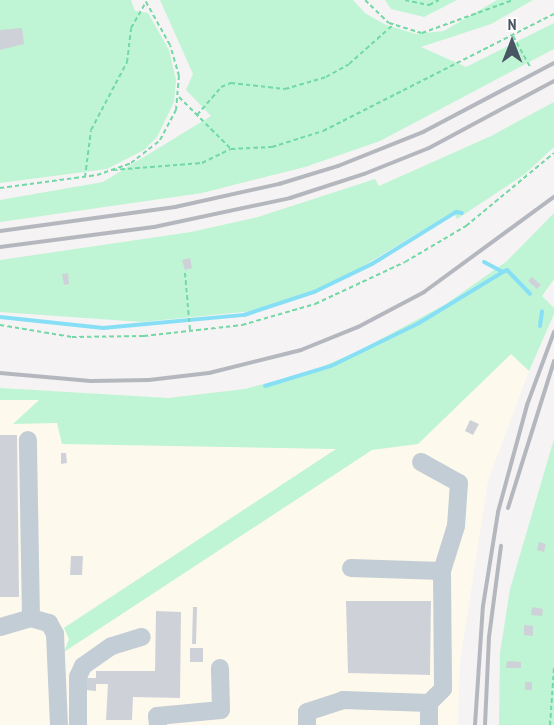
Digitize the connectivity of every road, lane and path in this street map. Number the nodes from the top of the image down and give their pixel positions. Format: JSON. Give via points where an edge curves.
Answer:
{"nodes":[{"id":1,"x":365,"y":0,"type":"edge"},
{"id":2,"x":405,"y":0,"type":"edge"},
{"id":3,"x":439,"y":0,"type":"edge"},
{"id":4,"x":513,"y":0,"type":"edge"},
{"id":5,"x":146,"y":1,"type":"edge"},
{"id":6,"x":554,"y":14,"type":"edge"},
{"id":7,"x":393,"y":26,"type":"junction"},
{"id":8,"x":513,"y":36,"type":"junction"},
{"id":9,"x":531,"y":68,"type":"dead end"},
{"id":10,"x":179,"y":97,"type":"junction"},
{"id":11,"x":196,"y":115,"type":"junction"},
{"id":12,"x":231,"y":148,"type":"junction"},
{"id":13,"x":554,"y":153,"type":"edge"},
{"id":14,"x":113,"y":170,"type":"junction"},
{"id":15,"x":84,"y":178,"type":"junction"},
{"id":16,"x":0,"y":188,"type":"edge"},
{"id":17,"x":185,"y":273,"type":"dead end"},
{"id":18,"x":0,"y":325,"type":"edge"},
{"id":19,"x":190,"y":331,"type":"junction"},
{"id":20,"x":28,"y":440,"type":"dead end"},
{"id":21,"x":421,"y":462,"type":"dead end"},
{"id":22,"x":351,"y":568,"type":"dead end"},
{"id":23,"x":442,"y":571,"type":"junction"},
{"id":24,"x":31,"y":618,"type":"junction"},
{"id":25,"x":0,"y":627,"type":"edge"},
{"id":26,"x":142,"y":637,"type":"dead end"},
{"id":27,"x":220,"y":668,"type":"dead end"},
{"id":28,"x":554,"y":668,"type":"edge"},
{"id":29,"x":429,"y":703,"type":"junction"},
{"id":30,"x":552,"y":708,"type":"edge"},
{"id":31,"x":59,"y":725,"type":"edge"},
{"id":32,"x":78,"y":725,"type":"edge"},
{"id":33,"x":158,"y":725,"type":"edge"},
{"id":34,"x":307,"y":725,"type":"edge"},
{"id":35,"x":429,"y":725,"type":"edge"},
{"id":36,"x":550,"y":725,"type":"edge"}],
"edges":[{"from":1,"to":7,"type":"path"},
{"from":2,"to":3,"type":"path","via":[[429,5]]},
{"from":4,"to":7,"type":"path","via":[[422,33]]},
{"from":5,"to":10,"type":"path","via":[[174,54]]},
{"from":5,"to":15,"type":"path","via":[[131,28],[124,70],[105,97],[91,130]]},
{"from":6,"to":8,"type":"path"},
{"from":7,"to":11,"type":"path","via":[[349,64],[326,77],[285,89],[231,84],[221,87]]},
{"from":8,"to":9,"type":"path"},
{"from":8,"to":12,"type":"path","via":[[323,131],[272,147]]},
{"from":10,"to":11,"type":"path"},
{"from":10,"to":14,"type":"path","via":[[160,140],[141,157]]},
{"from":11,"to":12,"type":"path"},
{"from":12,"to":14,"type":"path","via":[[202,163]]},
{"from":13,"to":19,"type":"path","via":[[466,226],[341,295],[242,325]]},
{"from":14,"to":15,"type":"path"},
{"from":15,"to":16,"type":"path"},
{"from":17,"to":19,"type":"path"},
{"from":18,"to":19,"type":"path","via":[[72,337]]},
{"from":20,"to":24,"type":"lane"},
{"from":21,"to":23,"type":"lane","via":[[459,483],[456,526]]},
{"from":22,"to":23,"type":"lane"},
{"from":23,"to":29,"type":"lane","via":[[443,689]]},
{"from":24,"to":25,"type":"lane"},
{"from":24,"to":31,"type":"lane","via":[[49,623],[55,634]]},
{"from":26,"to":32,"type":"lane","via":[[112,646],[82,666],[78,677]]},
{"from":27,"to":33,"type":"lane","via":[[221,710],[158,716]]},
{"from":28,"to":30,"type":"path"},
{"from":29,"to":34,"type":"lane","via":[[343,700],[307,712]]},
{"from":29,"to":35,"type":"lane"},
{"from":30,"to":36,"type":"path"}]}
